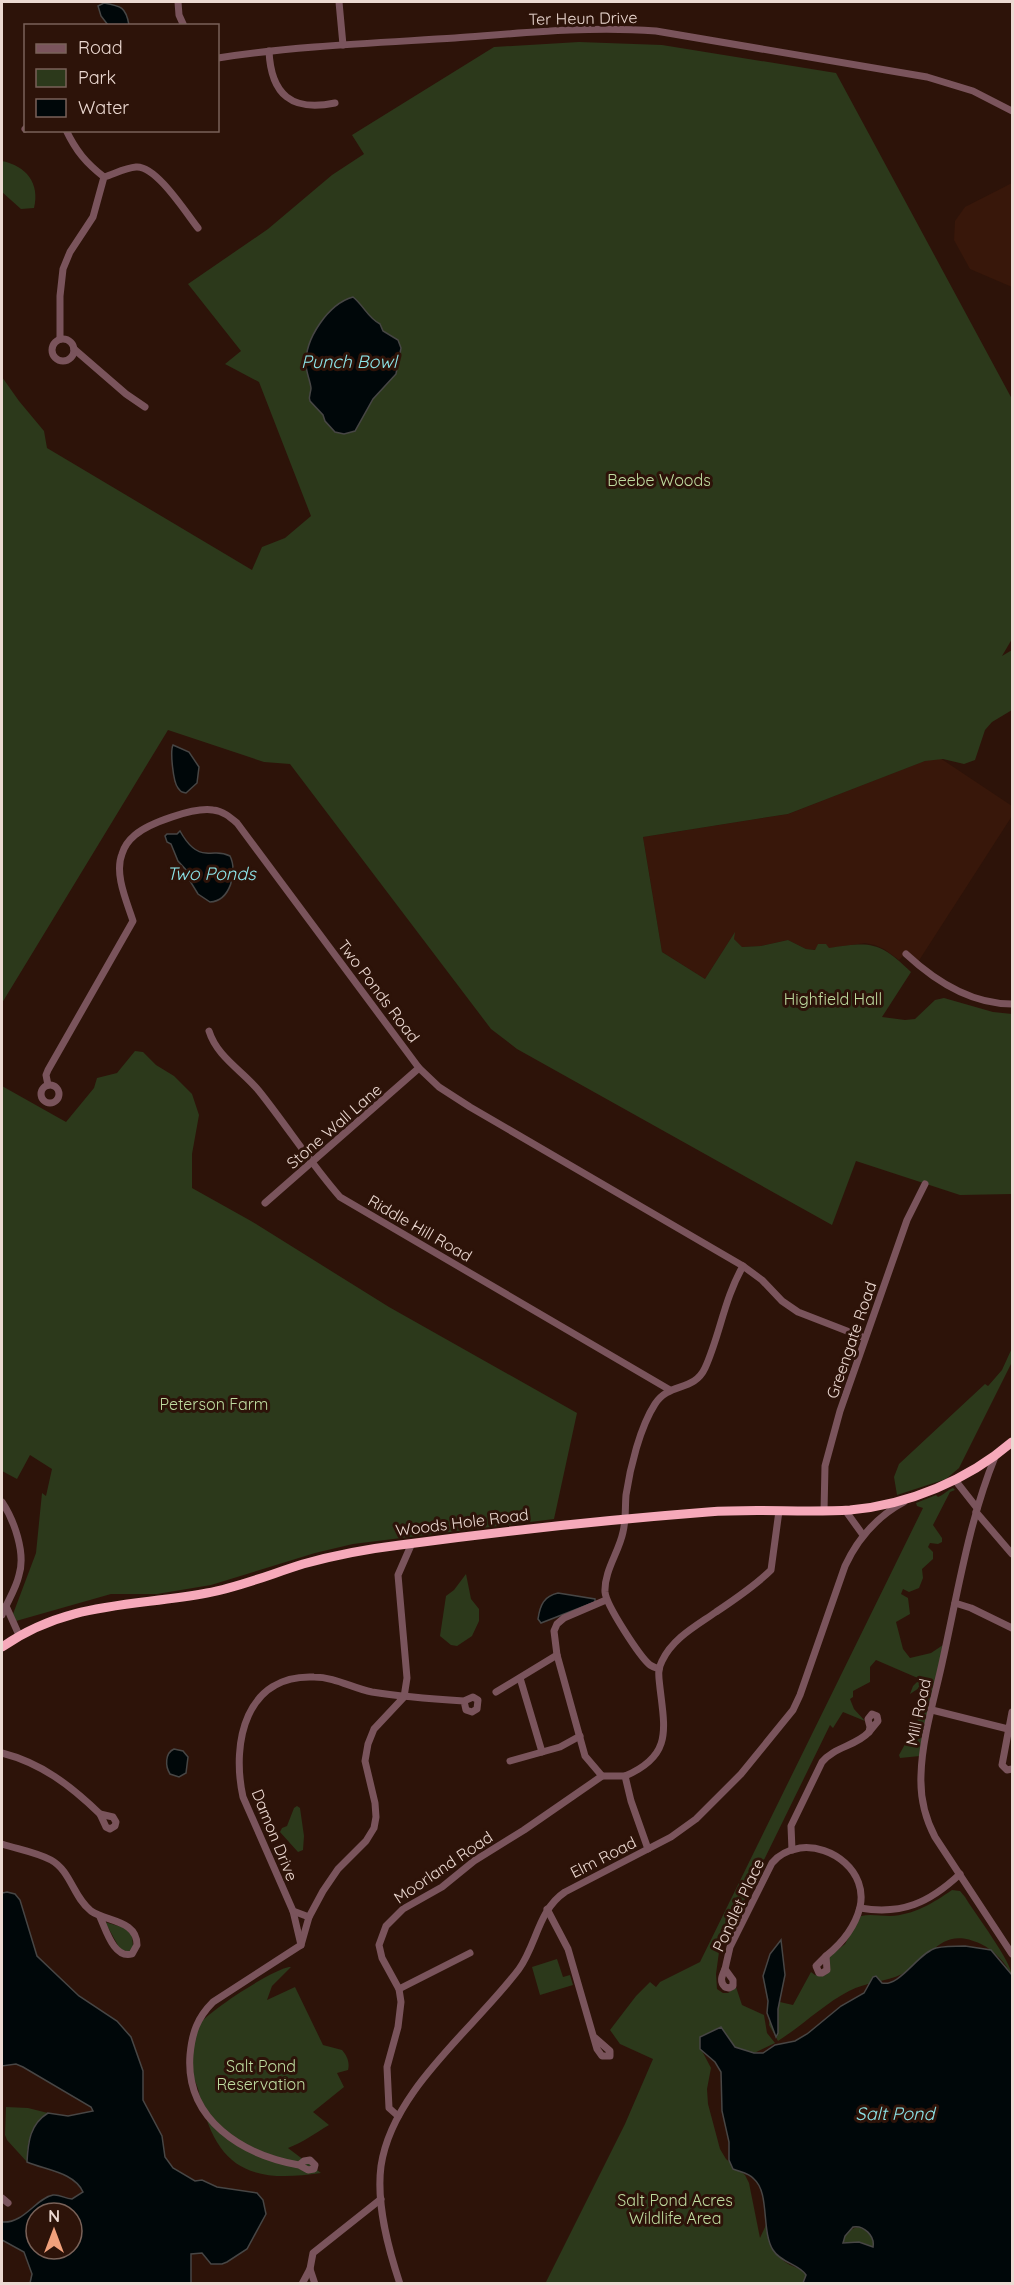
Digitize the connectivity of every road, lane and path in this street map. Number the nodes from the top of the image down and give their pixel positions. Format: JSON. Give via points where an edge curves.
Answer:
{"nodes":[{"id":1,"x":178,"y":2,"type":"edge"},
{"id":2,"x":339,"y":2,"type":"edge"},
{"id":3,"x":183,"y":24,"type":"edge"},
{"id":4,"x":343,"y":45,"type":"junction"},
{"id":5,"x":269,"y":51,"type":"junction"},
{"id":6,"x":219,"y":58,"type":"edge"},
{"id":7,"x":335,"y":103,"type":"dead end"},
{"id":8,"x":1012,"y":111,"type":"edge"},
{"id":9,"x":67,"y":132,"type":"edge"},
{"id":10,"x":104,"y":177,"type":"junction"},
{"id":11,"x":198,"y":228,"type":"dead end"},
{"id":12,"x":60,"y":339,"type":"junction"},
{"id":13,"x":74,"y":349,"type":"junction"},
{"id":14,"x":145,"y":407,"type":"dead end"},
{"id":15,"x":906,"y":954,"type":"dead end"},
{"id":16,"x":1012,"y":1004,"type":"edge"},
{"id":17,"x":209,"y":1032,"type":"dead end"},
{"id":18,"x":419,"y":1068,"type":"junction"},
{"id":19,"x":48,"y":1084,"type":"dead end"},
{"id":20,"x":313,"y":1161,"type":"junction"},
{"id":21,"x":925,"y":1184,"type":"dead end"},
{"id":22,"x":265,"y":1203,"type":"dead end"},
{"id":23,"x":743,"y":1266,"type":"junction"},
{"id":24,"x":865,"y":1338,"type":"junction"},
{"id":25,"x":670,"y":1390,"type":"junction"},
{"id":26,"x":1012,"y":1442,"type":"edge"},
{"id":27,"x":995,"y":1456,"type":"junction"},
{"id":28,"x":955,"y":1480,"type":"junction"},
{"id":29,"x":920,"y":1494,"type":"junction"},
{"id":30,"x":2,"y":1502,"type":"edge"},
{"id":31,"x":845,"y":1510,"type":"junction"},
{"id":32,"x":977,"y":1510,"type":"junction"},
{"id":33,"x":779,"y":1511,"type":"junction"},
{"id":34,"x":824,"y":1511,"type":"junction"},
{"id":35,"x":625,"y":1519,"type":"junction"},
{"id":36,"x":863,"y":1535,"type":"junction"},
{"id":37,"x":412,"y":1543,"type":"junction"},
{"id":38,"x":1012,"y":1554,"type":"edge"},
{"id":39,"x":606,"y":1600,"type":"junction"},
{"id":40,"x":955,"y":1603,"type":"junction"},
{"id":41,"x":6,"y":1606,"type":"junction"},
{"id":42,"x":2,"y":1615,"type":"edge"},
{"id":43,"x":1012,"y":1629,"type":"edge"},
{"id":44,"x":19,"y":1635,"type":"junction"},
{"id":45,"x":2,"y":1647,"type":"edge"},
{"id":46,"x":557,"y":1655,"type":"junction"},
{"id":47,"x":659,"y":1669,"type":"junction"},
{"id":48,"x":520,"y":1678,"type":"junction"},
{"id":49,"x":496,"y":1692,"type":"dead end"},
{"id":50,"x":404,"y":1697,"type":"junction"},
{"id":51,"x":464,"y":1701,"type":"dead end"},
{"id":52,"x":932,"y":1710,"type":"junction"},
{"id":53,"x":1012,"y":1712,"type":"edge"},
{"id":54,"x":1010,"y":1729,"type":"edge"},
{"id":55,"x":869,"y":1732,"type":"dead end"},
{"id":56,"x":580,"y":1736,"type":"junction"},
{"id":57,"x":542,"y":1752,"type":"junction"},
{"id":58,"x":2,"y":1753,"type":"edge"},
{"id":59,"x":510,"y":1761,"type":"dead end"},
{"id":60,"x":1012,"y":1768,"type":"edge"},
{"id":61,"x":602,"y":1776,"type":"junction"},
{"id":62,"x":625,"y":1776,"type":"junction"},
{"id":63,"x":100,"y":1814,"type":"dead end"},
{"id":64,"x":2,"y":1844,"type":"edge"},
{"id":65,"x":648,"y":1849,"type":"junction"},
{"id":66,"x":792,"y":1850,"type":"junction"},
{"id":67,"x":960,"y":1874,"type":"junction"},
{"id":68,"x":860,"y":1908,"type":"junction"},
{"id":69,"x":547,"y":1910,"type":"junction"},
{"id":70,"x":292,"y":1911,"type":"junction"},
{"id":71,"x":100,"y":1917,"type":"junction"},
{"id":72,"x":309,"y":1917,"type":"junction"},
{"id":73,"x":301,"y":1945,"type":"junction"},
{"id":74,"x":470,"y":1953,"type":"dead end"},
{"id":75,"x":1012,"y":1954,"type":"edge"},
{"id":76,"x":826,"y":1956,"type":"dead end"},
{"id":77,"x":725,"y":1969,"type":"dead end"},
{"id":78,"x":399,"y":1989,"type":"junction"},
{"id":79,"x":594,"y":2037,"type":"dead end"},
{"id":80,"x":398,"y":2116,"type":"junction"},
{"id":81,"x":299,"y":2164,"type":"dead end"},
{"id":82,"x":381,"y":2199,"type":"junction"},
{"id":83,"x":310,"y":2269,"type":"junction"},
{"id":84,"x":302,"y":2283,"type":"edge"},
{"id":85,"x":315,"y":2283,"type":"edge"},
{"id":86,"x":400,"y":2283,"type":"edge"}],
"edges":[{"from":1,"to":3,"type":"street"},
{"from":2,"to":4,"type":"street"},
{"from":4,"to":5,"type":"street","name":"Ter Heun Drive"},
{"from":4,"to":8,"type":"street","name":"Ter Heun Drive","via":[[562,29],[614,27],[656,31],[927,77],[973,91]]},
{"from":5,"to":6,"type":"street","name":"Ter Heun Drive"},
{"from":5,"to":7,"type":"street","via":[[272,78],[290,101],[306,106]]},
{"from":9,"to":10,"type":"street","via":[[75,150]]},
{"from":10,"to":11,"type":"street","via":[[133,167],[145,169],[169,190]]},
{"from":10,"to":12,"type":"street","via":[[93,217],[63,269]]},
{"from":12,"to":13,"type":"street","via":[[71,342]]},
{"from":12,"to":13,"type":"street","via":[[52,345],[56,359],[69,359]]},
{"from":13,"to":14,"type":"street"},
{"from":15,"to":16,"type":"street","via":[[945,986]]},
{"from":17,"to":20,"type":"street","name":"Riddle Hill Road","via":[[217,1048],[257,1089]]},
{"from":18,"to":19,"type":"street","name":"Two Ponds Road","via":[[237,824],[221,812],[204,810],[149,827],[125,846],[120,872],[133,921],[48,1070]]},
{"from":18,"to":20,"type":"street","name":"Stone Wall Lane"},
{"from":18,"to":23,"type":"street","name":"Two Ponds Road","via":[[470,1107]]},
{"from":20,"to":22,"type":"street","name":"Stone Wall Lane"},
{"from":20,"to":25,"type":"street","name":"Riddle Hill Road","via":[[340,1197]]},
{"from":21,"to":24,"type":"street","name":"Greengate Road","via":[[907,1220]]},
{"from":23,"to":24,"type":"street","name":"Two Ponds Road","via":[[798,1312]]},
{"from":23,"to":25,"type":"street","via":[[732,1286],[704,1371],[690,1384]]},
{"from":24,"to":34,"type":"street","name":"Greengate Road","via":[[828,1450]]},
{"from":25,"to":35,"type":"street","via":[[653,1407],[639,1440],[626,1495]]},
{"from":26,"to":27,"type":"highway","name":"Woods Hole Road"},
{"from":27,"to":28,"type":"highway","name":"Woods Hole Road"},
{"from":27,"to":32,"type":"street","name":"Mill Road"},
{"from":28,"to":29,"type":"highway","name":"Woods Hole Road"},
{"from":28,"to":32,"type":"street"},
{"from":29,"to":31,"type":"highway","name":"Woods Hole Road","via":[[883,1505]]},
{"from":29,"to":36,"type":"street","name":"Elm Road","via":[[886,1514]]},
{"from":30,"to":41,"type":"street","via":[[21,1561],[18,1580]]},
{"from":31,"to":34,"type":"highway","name":"Woods Hole Road"},
{"from":31,"to":36,"type":"street"},
{"from":32,"to":38,"type":"street"},
{"from":32,"to":40,"type":"street","name":"Mill Road"},
{"from":33,"to":34,"type":"highway","name":"Woods Hole Road"},
{"from":33,"to":35,"type":"highway","name":"Woods Hole Road"},
{"from":33,"to":47,"type":"street","via":[[771,1570],[677,1641]]},
{"from":35,"to":37,"type":"highway","name":"Woods Hole Road"},
{"from":35,"to":39,"type":"street","via":[[605,1582]]},
{"from":36,"to":65,"type":"street","name":"Elm Road","via":[[845,1566],[793,1710],[710,1807],[682,1830]]},
{"from":37,"to":44,"type":"highway","name":"Woods Hole Road","via":[[330,1557],[211,1592],[71,1613]]},
{"from":37,"to":50,"type":"street","via":[[398,1575],[407,1678]]},
{"from":39,"to":46,"type":"street","via":[[557,1624]]},
{"from":39,"to":47,"type":"street","via":[[642,1655]]},
{"from":40,"to":43,"type":"street"},
{"from":40,"to":52,"type":"street","name":"Mill Road"},
{"from":41,"to":42,"type":"street"},
{"from":41,"to":44,"type":"street"},
{"from":44,"to":45,"type":"highway","name":"Woods Hole Road"},
{"from":46,"to":48,"type":"street"},
{"from":46,"to":56,"type":"street"},
{"from":47,"to":62,"type":"street","via":[[664,1723],[661,1748],[637,1771]]},
{"from":48,"to":49,"type":"street"},
{"from":48,"to":57,"type":"street"},
{"from":50,"to":51,"type":"street","name":"Damon Drive"},
{"from":50,"to":70,"type":"street","name":"Damon Drive","via":[[301,1677],[280,1681],[256,1700],[239,1747],[238,1776],[243,1797]]},
{"from":50,"to":72,"type":"street","via":[[374,1729],[368,1744],[366,1761],[375,1803],[374,1828],[338,1869]]},
{"from":52,"to":54,"type":"street"},
{"from":52,"to":67,"type":"street","name":"Mill Road","via":[[923,1754],[922,1797],[932,1831]]},
{"from":53,"to":54,"type":"street"},
{"from":54,"to":60,"type":"street","via":[[1002,1765],[1006,1770]]},
{"from":55,"to":66,"type":"street","via":[[822,1762],[791,1826]]},
{"from":56,"to":57,"type":"street"},
{"from":56,"to":61,"type":"street","via":[[585,1756]]},
{"from":57,"to":59,"type":"street"},
{"from":58,"to":63,"type":"street","via":[[30,1761],[60,1778]]},
{"from":61,"to":62,"type":"street"},
{"from":61,"to":78,"type":"street","name":"Moorland Road","via":[[394,1917],[379,1945]]},
{"from":62,"to":65,"type":"street"},
{"from":64,"to":71,"type":"street","via":[[56,1863],[82,1902]]},
{"from":65,"to":69,"type":"street","name":"Elm Road","via":[[565,1892]]},
{"from":66,"to":68,"type":"street","via":[[821,1849],[844,1861],[858,1883]]},
{"from":66,"to":77,"type":"street","name":"Pondlet Place","via":[[772,1863],[730,1947]]},
{"from":67,"to":68,"type":"street","via":[[913,1906],[885,1911]]},
{"from":67,"to":75,"type":"street","name":"Mill Road"},
{"from":68,"to":76,"type":"street","via":[[846,1936]]},
{"from":69,"to":79,"type":"street","via":[[568,1948]]},
{"from":69,"to":80,"type":"street","name":"Elm Road","via":[[523,1964],[425,2077]]},
{"from":70,"to":72,"type":"street"},
{"from":70,"to":73,"type":"street","name":"Damon Drive"},
{"from":71,"to":71,"type":"street","via":[[118,1952],[132,1954],[137,1945],[133,1931]]},
{"from":72,"to":73,"type":"street"},
{"from":73,"to":81,"type":"street","via":[[202,2013],[193,2033],[189,2063],[197,2096],[220,2129],[257,2154]]},
{"from":74,"to":78,"type":"street"},
{"from":78,"to":80,"type":"street","name":"Moorland Road","via":[[399,2020],[386,2078],[389,2108]]},
{"from":80,"to":82,"type":"street","name":"Elm Road","via":[[384,2155]]},
{"from":82,"to":83,"type":"street","via":[[319,2246],[311,2258]]},
{"from":82,"to":86,"type":"street","name":"Elm Road"},
{"from":83,"to":84,"type":"street"},
{"from":83,"to":85,"type":"street"}]}
